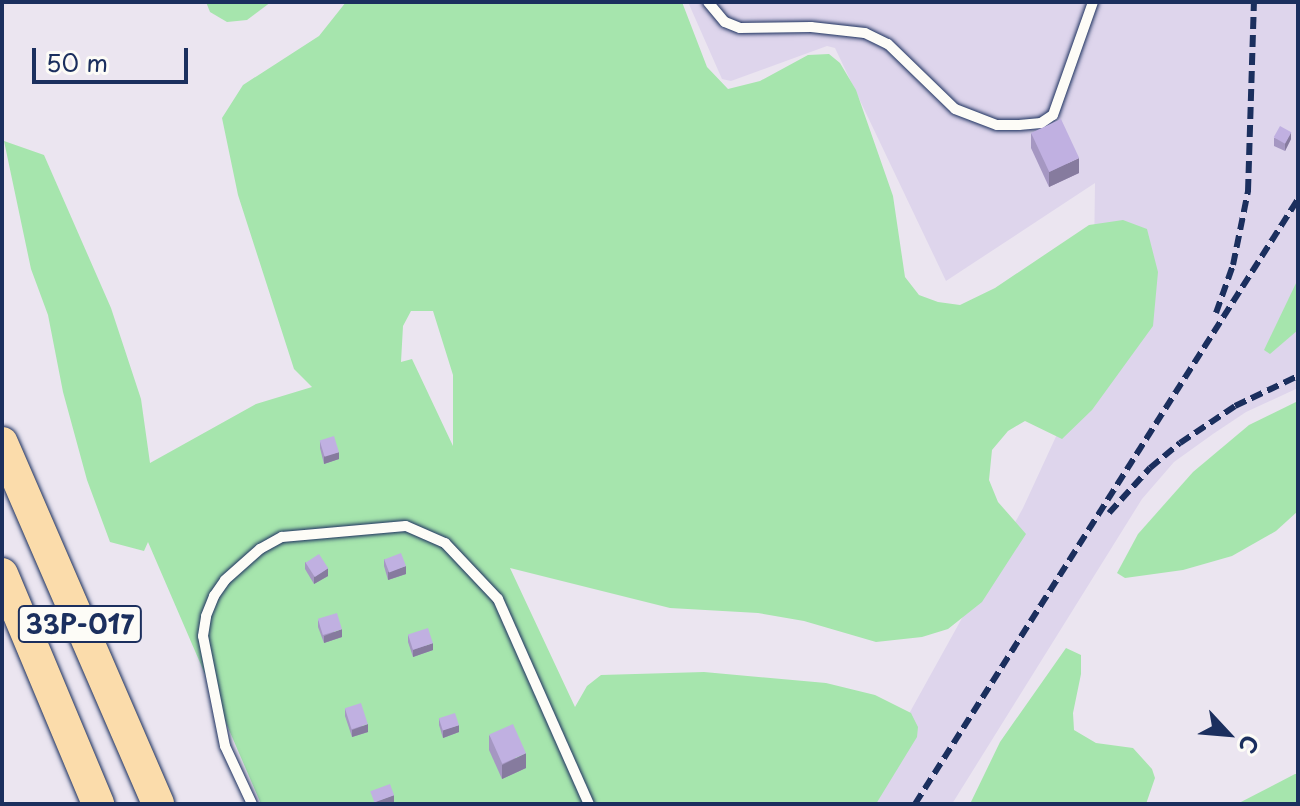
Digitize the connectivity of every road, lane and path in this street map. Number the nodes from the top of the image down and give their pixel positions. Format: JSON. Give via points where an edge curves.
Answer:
{"nodes":[{"id":1,"x":708,"y":2,"type":"edge"},
{"id":2,"x":1093,"y":2,"type":"edge"},
{"id":3,"x":2,"y":443,"type":"edge"},
{"id":4,"x":2,"y":574,"type":"edge"},
{"id":5,"x":98,"y":804,"type":"edge"},
{"id":6,"x":158,"y":804,"type":"edge"},
{"id":7,"x":252,"y":804,"type":"edge"},
{"id":8,"x":589,"y":804,"type":"edge"}],
"edges":[{"from":1,"to":2,"type":"lane","via":[[725,22],[740,28],[865,33],[888,44],[955,109],[997,125],[1019,125],[1041,123],[1053,115]]},
{"from":3,"to":6,"type":"highway","number":"33Р-017"},
{"from":4,"to":5,"type":"highway","number":"33Р-017"},
{"from":7,"to":8,"type":"lane","via":[[225,746],[203,636],[214,596],[260,549],[282,537],[395,526],[445,543],[498,599]]}]}
